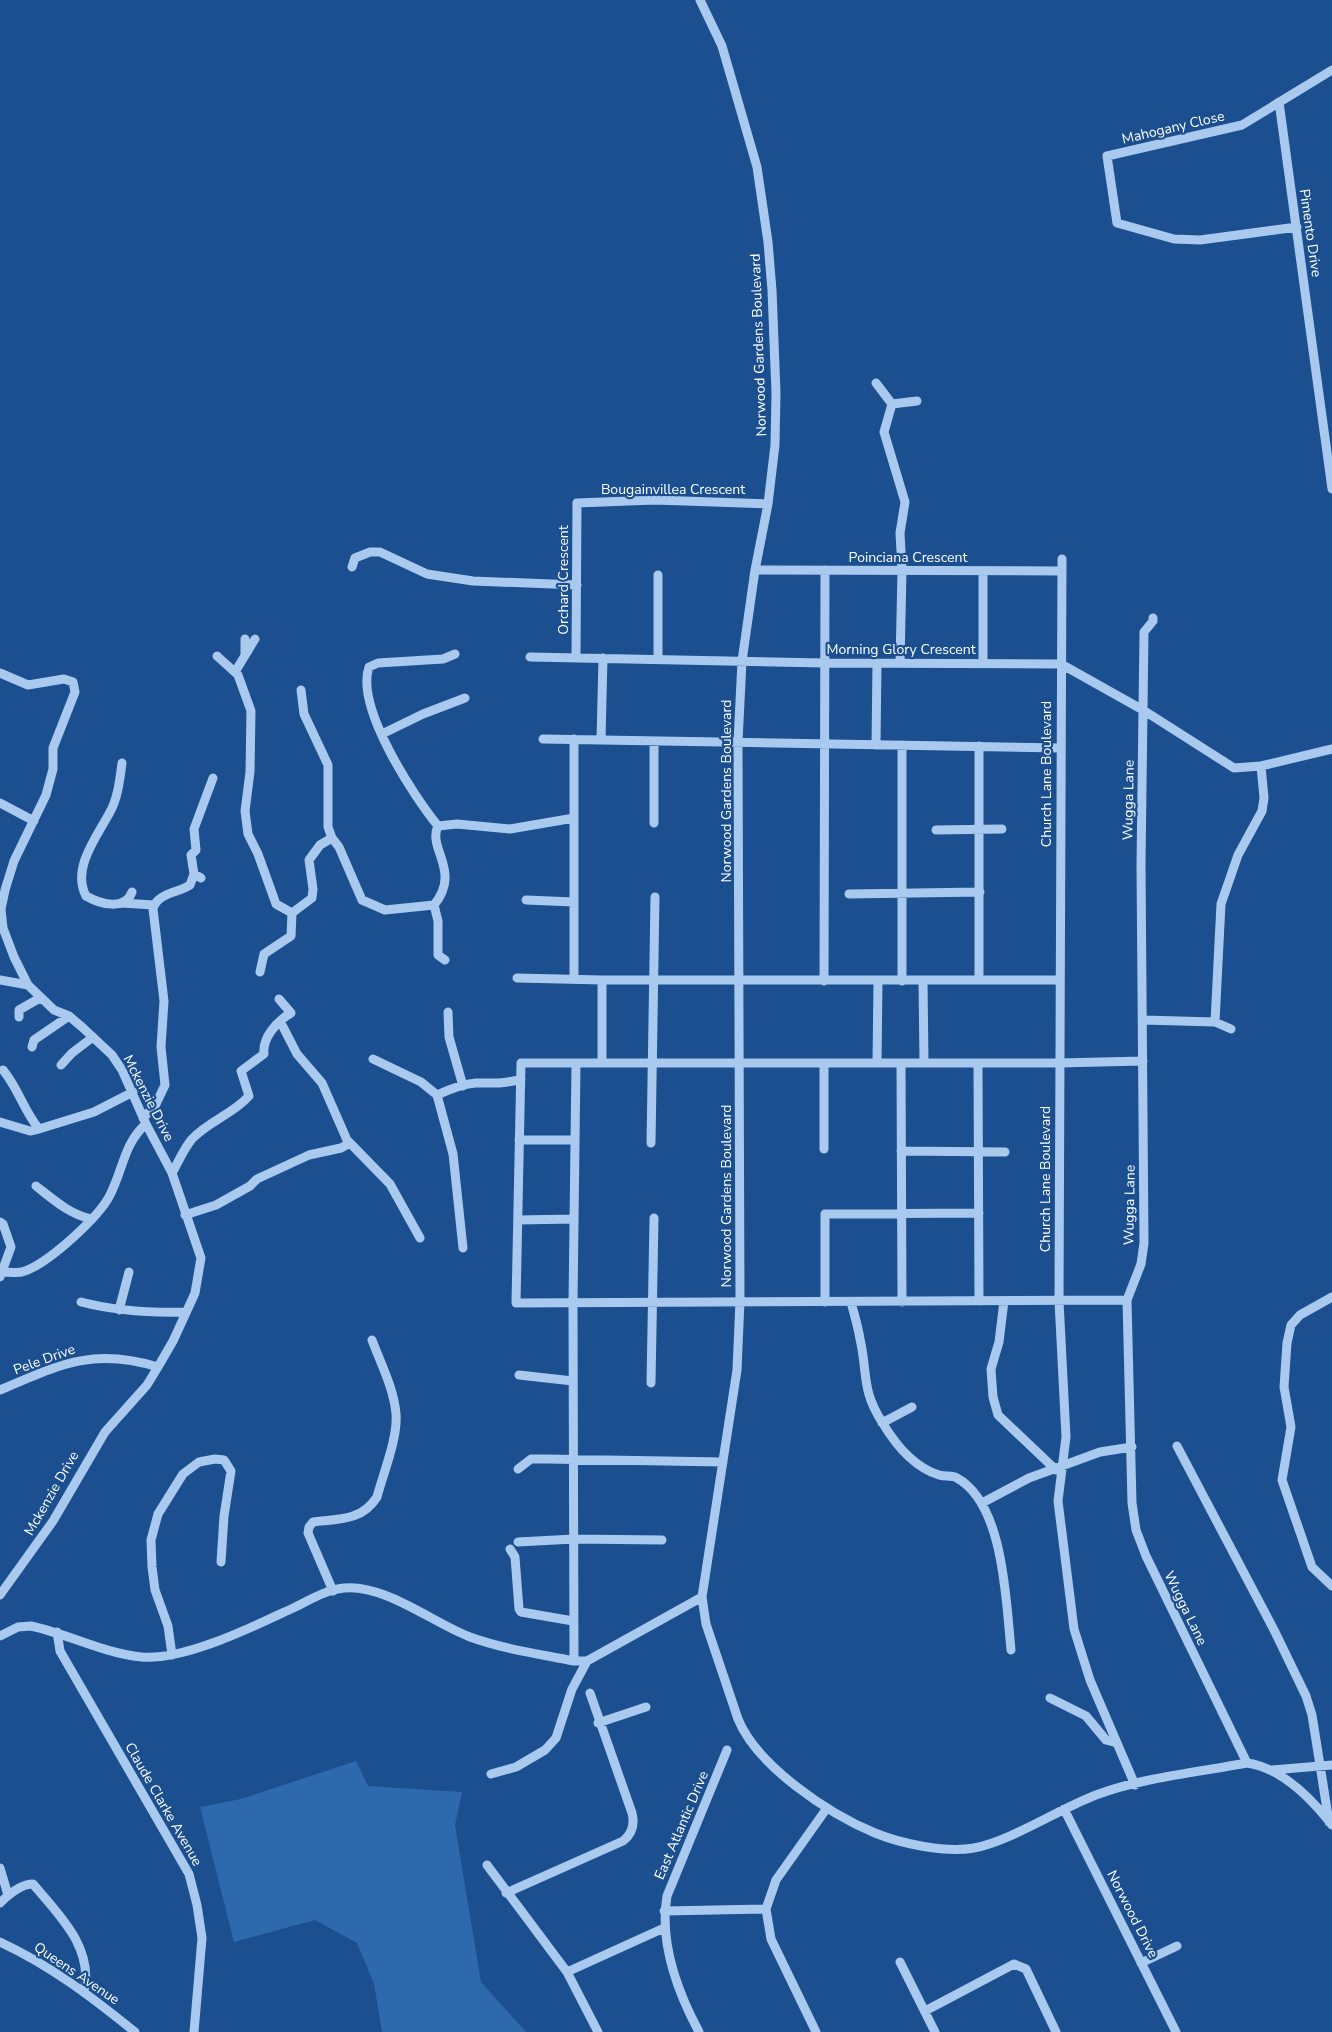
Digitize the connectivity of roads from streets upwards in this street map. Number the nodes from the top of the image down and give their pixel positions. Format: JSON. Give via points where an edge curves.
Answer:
{"nodes":[{"id":1,"x":700,"y":0,"type":"edge"},
{"id":2,"x":1332,"y":70,"type":"edge"},
{"id":3,"x":1279,"y":102,"type":"junction"},
{"id":4,"x":1297,"y":228,"type":"junction"},
{"id":5,"x":876,"y":383,"type":"dead end"},
{"id":6,"x":917,"y":401,"type":"dead end"},
{"id":7,"x":892,"y":404,"type":"junction"},
{"id":8,"x":1332,"y":489,"type":"edge"},
{"id":9,"x":577,"y":503,"type":"joint"},
{"id":10,"x":768,"y":504,"type":"junction"},
{"id":11,"x":1062,"y":559,"type":"dead end"},
{"id":12,"x":352,"y":567,"type":"dead end"},
{"id":13,"x":754,"y":570,"type":"junction"},
{"id":14,"x":825,"y":570,"type":"junction"},
{"id":15,"x":902,"y":570,"type":"junction"},
{"id":16,"x":983,"y":571,"type":"junction"},
{"id":17,"x":1061,"y":571,"type":"junction"},
{"id":18,"x":658,"y":575,"type":"dead end"},
{"id":19,"x":577,"y":585,"type":"junction"},
{"id":20,"x":1153,"y":618,"type":"dead end"},
{"id":21,"x":245,"y":639,"type":"dead end"},
{"id":22,"x":255,"y":639,"type":"dead end"},
{"id":23,"x":455,"y":654,"type":"dead end"},
{"id":24,"x":217,"y":656,"type":"dead end"},
{"id":25,"x":530,"y":657,"type":"dead end"},
{"id":26,"x":576,"y":658,"type":"junction"},
{"id":27,"x":603,"y":658,"type":"junction"},
{"id":28,"x":244,"y":659,"type":"junction"},
{"id":29,"x":658,"y":659,"type":"junction"},
{"id":30,"x":742,"y":660,"type":"junction"},
{"id":31,"x":824,"y":663,"type":"junction"},
{"id":32,"x":877,"y":663,"type":"junction"},
{"id":33,"x":900,"y":663,"type":"junction"},
{"id":34,"x":983,"y":664,"type":"junction"},
{"id":35,"x":1061,"y":664,"type":"junction"},
{"id":36,"x":235,"y":672,"type":"junction"},
{"id":37,"x":0,"y":673,"type":"edge"},
{"id":38,"x":301,"y":690,"type":"dead end"},
{"id":39,"x":465,"y":698,"type":"dead end"},
{"id":40,"x":1143,"y":710,"type":"junction"},
{"id":41,"x":382,"y":734,"type":"junction"},
{"id":42,"x":543,"y":739,"type":"dead end"},
{"id":43,"x":574,"y":739,"type":"junction"},
{"id":44,"x":601,"y":740,"type":"junction"},
{"id":45,"x":654,"y":740,"type":"junction"},
{"id":46,"x":738,"y":742,"type":"junction"},
{"id":47,"x":824,"y":744,"type":"junction"},
{"id":48,"x":876,"y":744,"type":"junction"},
{"id":49,"x":902,"y":745,"type":"junction"},
{"id":50,"x":979,"y":746,"type":"junction"},
{"id":51,"x":1060,"y":748,"type":"junction"},
{"id":52,"x":1332,"y":749,"type":"edge"},
{"id":53,"x":122,"y":763,"type":"dead end"},
{"id":54,"x":1261,"y":766,"type":"junction"},
{"id":55,"x":212,"y":778,"type":"dead end"},
{"id":56,"x":0,"y":803,"type":"edge"},
{"id":57,"x":574,"y":818,"type":"junction"},
{"id":58,"x":34,"y":821,"type":"junction"},
{"id":59,"x":654,"y":822,"type":"dead end"},
{"id":60,"x":438,"y":826,"type":"junction"},
{"id":61,"x":936,"y":830,"type":"dead end"},
{"id":62,"x":979,"y":830,"type":"junction"},
{"id":63,"x":1002,"y":830,"type":"dead end"},
{"id":64,"x":332,"y":838,"type":"junction"},
{"id":65,"x":3,"y":883,"type":"edge"},
{"id":66,"x":132,"y":892,"type":"dead end"},
{"id":67,"x":980,"y":892,"type":"junction"},
{"id":68,"x":902,"y":893,"type":"junction"},
{"id":69,"x":849,"y":894,"type":"dead end"},
{"id":70,"x":655,"y":897,"type":"dead end"},
{"id":71,"x":526,"y":900,"type":"dead end"},
{"id":72,"x":574,"y":902,"type":"junction"},
{"id":73,"x":121,"y":903,"type":"junction"},
{"id":74,"x":154,"y":905,"type":"junction"},
{"id":75,"x":434,"y":905,"type":"junction"},
{"id":76,"x":292,"y":913,"type":"junction"},
{"id":77,"x":445,"y":960,"type":"dead end"},
{"id":78,"x":260,"y":972,"type":"dead end"},
{"id":79,"x":517,"y":978,"type":"dead end"},
{"id":80,"x":979,"y":979,"type":"junction"},
{"id":81,"x":0,"y":980,"type":"edge"},
{"id":82,"x":574,"y":980,"type":"junction"},
{"id":83,"x":602,"y":980,"type":"junction"},
{"id":84,"x":654,"y":980,"type":"junction"},
{"id":85,"x":923,"y":980,"type":"junction"},
{"id":86,"x":1058,"y":980,"type":"junction"},
{"id":87,"x":739,"y":981,"type":"junction"},
{"id":88,"x":824,"y":981,"type":"junction"},
{"id":89,"x":878,"y":981,"type":"junction"},
{"id":90,"x":902,"y":981,"type":"junction"},
{"id":91,"x":28,"y":984,"type":"junction"},
{"id":92,"x":40,"y":998,"type":"junction"},
{"id":93,"x":279,"y":999,"type":"dead end"},
{"id":94,"x":448,"y":1012,"type":"dead end"},
{"id":95,"x":69,"y":1016,"type":"junction"},
{"id":96,"x":19,"y":1017,"type":"dead end"},
{"id":97,"x":1143,"y":1020,"type":"junction"},
{"id":98,"x":280,"y":1021,"type":"junction"},
{"id":99,"x":1215,"y":1022,"type":"junction"},
{"id":100,"x":1231,"y":1029,"type":"dead end"},
{"id":101,"x":93,"y":1037,"type":"junction"},
{"id":102,"x":32,"y":1047,"type":"dead end"},
{"id":103,"x":373,"y":1059,"type":"dead end"},
{"id":104,"x":1143,"y":1061,"type":"junction"},
{"id":105,"x":576,"y":1063,"type":"junction"},
{"id":106,"x":602,"y":1063,"type":"junction"},
{"id":107,"x":653,"y":1063,"type":"junction"},
{"id":108,"x":739,"y":1063,"type":"junction"},
{"id":109,"x":824,"y":1063,"type":"junction"},
{"id":110,"x":877,"y":1063,"type":"junction"},
{"id":111,"x":901,"y":1063,"type":"junction"},
{"id":112,"x":924,"y":1063,"type":"junction"},
{"id":113,"x":978,"y":1063,"type":"junction"},
{"id":114,"x":1059,"y":1063,"type":"junction"},
{"id":115,"x":61,"y":1065,"type":"dead end"},
{"id":116,"x":3,"y":1070,"type":"dead end"},
{"id":117,"x":521,"y":1079,"type":"junction"},
{"id":118,"x":463,"y":1086,"type":"junction"},
{"id":119,"x":133,"y":1092,"type":"junction"},
{"id":120,"x":437,"y":1095,"type":"junction"},
{"id":121,"x":145,"y":1121,"type":"junction"},
{"id":122,"x":0,"y":1122,"type":"edge"},
{"id":123,"x":39,"y":1130,"type":"junction"},
{"id":124,"x":519,"y":1140,"type":"junction"},
{"id":125,"x":575,"y":1140,"type":"junction"},
{"id":126,"x":350,"y":1143,"type":"junction"},
{"id":127,"x":651,"y":1143,"type":"dead end"},
{"id":128,"x":824,"y":1149,"type":"dead end"},
{"id":129,"x":902,"y":1151,"type":"junction"},
{"id":130,"x":978,"y":1152,"type":"junction"},
{"id":131,"x":1005,"y":1152,"type":"dead end"},
{"id":132,"x":172,"y":1173,"type":"junction"},
{"id":133,"x":36,"y":1186,"type":"dead end"},
{"id":134,"x":902,"y":1213,"type":"junction"},
{"id":135,"x":979,"y":1213,"type":"junction"},
{"id":136,"x":185,"y":1215,"type":"junction"},
{"id":137,"x":654,"y":1218,"type":"dead end"},
{"id":138,"x":91,"y":1219,"type":"junction"},
{"id":139,"x":573,"y":1219,"type":"junction"},
{"id":140,"x":518,"y":1220,"type":"junction"},
{"id":141,"x":0,"y":1222,"type":"edge"},
{"id":142,"x":420,"y":1238,"type":"dead end"},
{"id":143,"x":462,"y":1248,"type":"dead end"},
{"id":144,"x":129,"y":1272,"type":"dead end"},
{"id":145,"x":2,"y":1275,"type":"edge"},
{"id":146,"x":1332,"y":1298,"type":"edge"},
{"id":147,"x":1127,"y":1300,"type":"junction"},
{"id":148,"x":979,"y":1301,"type":"junction"},
{"id":149,"x":1004,"y":1301,"type":"junction"},
{"id":150,"x":1059,"y":1301,"type":"junction"},
{"id":151,"x":81,"y":1302,"type":"dead end"},
{"id":152,"x":740,"y":1302,"type":"junction"},
{"id":153,"x":825,"y":1302,"type":"junction"},
{"id":154,"x":851,"y":1302,"type":"junction"},
{"id":155,"x":902,"y":1302,"type":"junction"},
{"id":156,"x":573,"y":1303,"type":"junction"},
{"id":157,"x":653,"y":1303,"type":"junction"},
{"id":158,"x":118,"y":1310,"type":"junction"},
{"id":159,"x":186,"y":1312,"type":"junction"},
{"id":160,"x":372,"y":1340,"type":"dead end"},
{"id":161,"x":158,"y":1367,"type":"junction"},
{"id":162,"x":519,"y":1375,"type":"dead end"},
{"id":163,"x":573,"y":1381,"type":"junction"},
{"id":164,"x":651,"y":1383,"type":"dead end"},
{"id":165,"x":0,"y":1390,"type":"edge"},
{"id":166,"x":912,"y":1407,"type":"dead end"},
{"id":167,"x":882,"y":1423,"type":"junction"},
{"id":168,"x":1177,"y":1446,"type":"dead end"},
{"id":169,"x":1132,"y":1447,"type":"junction"},
{"id":170,"x":574,"y":1459,"type":"junction"},
{"id":171,"x":722,"y":1462,"type":"junction"},
{"id":172,"x":1060,"y":1468,"type":"junction"},
{"id":173,"x":518,"y":1469,"type":"dead end"},
{"id":174,"x":982,"y":1503,"type":"junction"},
{"id":175,"x":574,"y":1539,"type":"junction"},
{"id":176,"x":662,"y":1540,"type":"dead end"},
{"id":177,"x":518,"y":1542,"type":"dead end"},
{"id":178,"x":510,"y":1548,"type":"dead end"},
{"id":179,"x":221,"y":1562,"type":"dead end"},
{"id":180,"x":1332,"y":1586,"type":"edge"},
{"id":181,"x":333,"y":1590,"type":"junction"},
{"id":182,"x":0,"y":1595,"type":"edge"},
{"id":183,"x":702,"y":1597,"type":"junction"},
{"id":184,"x":573,"y":1621,"type":"junction"},
{"id":185,"x":57,"y":1632,"type":"junction"},
{"id":186,"x":0,"y":1636,"type":"edge"},
{"id":187,"x":1011,"y":1650,"type":"dead end"},
{"id":188,"x":172,"y":1655,"type":"junction"},
{"id":189,"x":574,"y":1661,"type":"junction"},
{"id":190,"x":587,"y":1661,"type":"junction"},
{"id":191,"x":590,"y":1693,"type":"dead end"},
{"id":192,"x":1050,"y":1698,"type":"dead end"},
{"id":193,"x":646,"y":1707,"type":"dead end"},
{"id":194,"x":598,"y":1722,"type":"junction"},
{"id":195,"x":1117,"y":1742,"type":"junction"},
{"id":196,"x":728,"y":1750,"type":"dead end"},
{"id":197,"x":1247,"y":1762,"type":"junction"},
{"id":198,"x":1332,"y":1765,"type":"edge"},
{"id":199,"x":1320,"y":1769,"type":"junction"},
{"id":200,"x":1271,"y":1770,"type":"junction"},
{"id":201,"x":491,"y":1774,"type":"dead end"},
{"id":202,"x":1332,"y":1780,"type":"edge"},
{"id":203,"x":1135,"y":1785,"type":"junction"},
{"id":204,"x":827,"y":1808,"type":"junction"},
{"id":205,"x":1064,"y":1808,"type":"junction"},
{"id":206,"x":1331,"y":1824,"type":"edge"},
{"id":207,"x":487,"y":1865,"type":"dead end"},
{"id":208,"x":0,"y":1868,"type":"edge"},
{"id":209,"x":506,"y":1893,"type":"junction"},
{"id":210,"x":8,"y":1895,"type":"junction"},
{"id":211,"x":0,"y":1903,"type":"edge"},
{"id":212,"x":766,"y":1910,"type":"junction"},
{"id":213,"x":664,"y":1911,"type":"junction"},
{"id":214,"x":664,"y":1928,"type":"junction"},
{"id":215,"x":0,"y":1942,"type":"edge"},
{"id":216,"x":1177,"y":1946,"type":"dead end"},
{"id":217,"x":900,"y":1962,"type":"dead end"},
{"id":218,"x":1141,"y":1962,"type":"junction"},
{"id":219,"x":567,"y":1972,"type":"junction"},
{"id":220,"x":84,"y":1992,"type":"junction"},
{"id":221,"x":924,"y":2010,"type":"junction"},
{"id":222,"x":135,"y":2032,"type":"edge"},
{"id":223,"x":194,"y":2032,"type":"edge"},
{"id":224,"x":598,"y":2032,"type":"edge"},
{"id":225,"x":699,"y":2032,"type":"edge"},
{"id":226,"x":816,"y":2032,"type":"edge"},
{"id":227,"x":935,"y":2032,"type":"edge"},
{"id":228,"x":1056,"y":2032,"type":"edge"},
{"id":229,"x":1176,"y":2032,"type":"edge"}],
"edges":[{"from":1,"to":10,"type":"street","name":"Norwood Gardens Boulevard","via":[[722,46],[757,167],[766,232],[776,393],[775,445]]},
{"from":2,"to":3,"type":"street"},
{"from":3,"to":4,"type":"street","name":"Pimento Drive"},
{"from":3,"to":4,"type":"street","name":"Mahogany Close","via":[[1242,125],[1107,156],[1117,223],[1174,239],[1200,240]]},
{"from":4,"to":8,"type":"street","name":"Pimento Drive"},
{"from":5,"to":7,"type":"street"},
{"from":6,"to":7,"type":"street"},
{"from":7,"to":15,"type":"street","via":[[884,432],[905,502],[900,533]]},
{"from":9,"to":10,"type":"street","name":"Bougainvillea Crescent","via":[[655,500]]},
{"from":9,"to":19,"type":"street","name":"Orchard Crescent"},
{"from":10,"to":13,"type":"street","name":"Norwood Gardens Boulevard"},
{"from":11,"to":17,"type":"street","name":"Church Lane Boulevard"},
{"from":12,"to":19,"type":"street","via":[[355,558],[380,552],[427,574],[473,581]]},
{"from":13,"to":14,"type":"street","name":"Poinciana Crescent"},
{"from":13,"to":30,"type":"street","name":"Norwood Gardens Boulevard"},
{"from":14,"to":15,"type":"street","name":"Poinciana Crescent"},
{"from":14,"to":31,"type":"street"},
{"from":15,"to":16,"type":"street","name":"Poinciana Crescent"},
{"from":15,"to":33,"type":"street"},
{"from":16,"to":17,"type":"street","name":"Poinciana Crescent"},
{"from":16,"to":34,"type":"street"},
{"from":17,"to":35,"type":"street","name":"Church Lane Boulevard"},
{"from":18,"to":29,"type":"street"},
{"from":19,"to":26,"type":"street","name":"Orchard Crescent"},
{"from":20,"to":40,"type":"street","name":"Wugga Lane","via":[[1144,632]]},
{"from":21,"to":28,"type":"street"},
{"from":22,"to":28,"type":"street"},
{"from":23,"to":41,"type":"street","via":[[443,659],[405,660],[369,667],[366,675],[369,699]]},
{"from":24,"to":36,"type":"street"},
{"from":25,"to":26,"type":"street","name":"Morning Glory Crescent"},
{"from":26,"to":27,"type":"street","name":"Morning Glory Crescent"},
{"from":27,"to":29,"type":"street","name":"Morning Glory Crescent"},
{"from":27,"to":44,"type":"street"},
{"from":28,"to":36,"type":"street"},
{"from":29,"to":30,"type":"street","name":"Morning Glory Crescent"},
{"from":30,"to":31,"type":"street","name":"Morning Glory Crescent"},
{"from":30,"to":46,"type":"street","name":"Norwood Gardens Boulevard"},
{"from":31,"to":32,"type":"street","name":"Morning Glory Crescent"},
{"from":31,"to":47,"type":"street"},
{"from":32,"to":33,"type":"street","name":"Morning Glory Crescent"},
{"from":32,"to":48,"type":"street"},
{"from":33,"to":34,"type":"street","name":"Morning Glory Crescent"},
{"from":34,"to":35,"type":"street","name":"Morning Glory Crescent"},
{"from":35,"to":40,"type":"street"},
{"from":35,"to":51,"type":"street","name":"Church Lane Boulevard"},
{"from":36,"to":76,"type":"street","via":[[241,680],[251,711],[250,772],[245,811],[248,834],[276,904]]},
{"from":37,"to":58,"type":"street","name":"Mckenzie Drive","via":[[28,685],[64,679],[72,682],[75,692],[54,748],[53,769],[46,795]]},
{"from":38,"to":64,"type":"street","via":[[304,714],[328,765],[328,827]]},
{"from":39,"to":41,"type":"street"},
{"from":40,"to":54,"type":"street","via":[[1234,768]]},
{"from":40,"to":97,"type":"street","name":"Wugga Lane"},
{"from":41,"to":60,"type":"street","via":[[416,798]]},
{"from":42,"to":43,"type":"street"},
{"from":43,"to":44,"type":"street"},
{"from":43,"to":57,"type":"street"},
{"from":44,"to":45,"type":"street"},
{"from":45,"to":46,"type":"street"},
{"from":45,"to":59,"type":"street"},
{"from":46,"to":47,"type":"street"},
{"from":46,"to":87,"type":"street","name":"Norwood Gardens Boulevard"},
{"from":47,"to":48,"type":"street"},
{"from":47,"to":88,"type":"street"},
{"from":48,"to":49,"type":"street"},
{"from":49,"to":50,"type":"street"},
{"from":49,"to":68,"type":"street"},
{"from":50,"to":51,"type":"street"},
{"from":50,"to":62,"type":"street"},
{"from":51,"to":86,"type":"street","name":"Church Lane Boulevard"},
{"from":52,"to":54,"type":"street"},
{"from":53,"to":73,"type":"street","via":[[112,806],[91,844],[81,881],[86,896],[111,904]]},
{"from":54,"to":99,"type":"street","via":[[1262,812],[1238,856],[1221,904]]},
{"from":55,"to":74,"type":"street","via":[[194,829],[196,850],[191,855],[197,876],[190,885],[170,893]]},
{"from":56,"to":58,"type":"street"},
{"from":57,"to":60,"type":"street","via":[[510,829],[457,824]]},
{"from":57,"to":72,"type":"street"},
{"from":58,"to":65,"type":"street","name":"Mckenzie Drive"},
{"from":60,"to":75,"type":"street","via":[[437,838],[446,878],[443,894]]},
{"from":61,"to":62,"type":"street"},
{"from":62,"to":63,"type":"street"},
{"from":62,"to":67,"type":"street"},
{"from":64,"to":75,"type":"street","via":[[340,847],[362,900],[385,910]]},
{"from":64,"to":76,"type":"street","via":[[320,845],[309,860],[312,898]]},
{"from":65,"to":91,"type":"street","name":"Mckenzie Drive","via":[[3,928]]},
{"from":66,"to":73,"type":"street"},
{"from":67,"to":68,"type":"street"},
{"from":67,"to":80,"type":"street"},
{"from":68,"to":69,"type":"street"},
{"from":68,"to":90,"type":"street"},
{"from":70,"to":84,"type":"street"},
{"from":71,"to":72,"type":"street"},
{"from":72,"to":82,"type":"street"},
{"from":73,"to":74,"type":"street"},
{"from":74,"to":121,"type":"street","via":[[152,914],[164,1001],[161,1047],[165,1085]]},
{"from":75,"to":77,"type":"street","via":[[438,921],[438,955]]},
{"from":76,"to":78,"type":"street","via":[[291,936],[264,954]]},
{"from":79,"to":82,"type":"street"},
{"from":80,"to":85,"type":"street"},
{"from":80,"to":86,"type":"street"},
{"from":81,"to":91,"type":"street"},
{"from":82,"to":83,"type":"street"},
{"from":83,"to":84,"type":"street"},
{"from":83,"to":106,"type":"street"},
{"from":84,"to":87,"type":"street"},
{"from":84,"to":107,"type":"street"},
{"from":85,"to":90,"type":"street"},
{"from":85,"to":112,"type":"street"},
{"from":86,"to":114,"type":"street","name":"Church Lane Boulevard"},
{"from":87,"to":88,"type":"street"},
{"from":87,"to":108,"type":"street","name":"Norwood Gardens Boulevard"},
{"from":88,"to":89,"type":"street"},
{"from":89,"to":90,"type":"street"},
{"from":89,"to":110,"type":"street"},
{"from":91,"to":92,"type":"street","name":"Mckenzie Drive"},
{"from":92,"to":95,"type":"street","name":"Mckenzie Drive","via":[[54,1010]]},
{"from":92,"to":96,"type":"street","via":[[19,1010]]},
{"from":93,"to":98,"type":"street","via":[[291,1014]]},
{"from":94,"to":118,"type":"street","via":[[449,1037]]},
{"from":95,"to":101,"type":"street","name":"Mckenzie Drive"},
{"from":95,"to":102,"type":"street","via":[[34,1040]]},
{"from":97,"to":99,"type":"street"},
{"from":97,"to":104,"type":"street","name":"Wugga Lane"},
{"from":98,"to":126,"type":"street","via":[[297,1054],[322,1083]]},
{"from":98,"to":132,"type":"street","via":[[263,1044],[264,1054],[242,1071],[249,1096],[240,1106],[191,1140]]},
{"from":99,"to":100,"type":"street"},
{"from":101,"to":115,"type":"street"},
{"from":101,"to":119,"type":"street","name":"Mckenzie Drive","via":[[112,1056]]},
{"from":103,"to":120,"type":"street","via":[[421,1082]]},
{"from":104,"to":114,"type":"street"},
{"from":104,"to":147,"type":"street","name":"Wugga Lane","via":[[1144,1242],[1141,1264]]},
{"from":105,"to":106,"type":"street"},
{"from":105,"to":117,"type":"street","via":[[521,1063]]},
{"from":105,"to":125,"type":"street"},
{"from":106,"to":107,"type":"street"},
{"from":107,"to":108,"type":"street"},
{"from":107,"to":127,"type":"street"},
{"from":108,"to":109,"type":"street"},
{"from":108,"to":152,"type":"street","name":"Norwood Gardens Boulevard"},
{"from":109,"to":110,"type":"street"},
{"from":109,"to":128,"type":"street"},
{"from":110,"to":111,"type":"street"},
{"from":111,"to":112,"type":"street"},
{"from":111,"to":129,"type":"street"},
{"from":112,"to":113,"type":"street"},
{"from":113,"to":114,"type":"street"},
{"from":113,"to":130,"type":"street"},
{"from":114,"to":150,"type":"street","name":"Church Lane Boulevard"},
{"from":116,"to":123,"type":"street","via":[[15,1085]]},
{"from":117,"to":118,"type":"street","via":[[507,1084]]},
{"from":117,"to":124,"type":"street"},
{"from":118,"to":120,"type":"street"},
{"from":119,"to":121,"type":"street","name":"Mckenzie Drive"},
{"from":119,"to":123,"type":"street","via":[[94,1112]]},
{"from":120,"to":143,"type":"street","via":[[453,1154]]},
{"from":121,"to":132,"type":"street","name":"Mckenzie Drive"},
{"from":121,"to":138,"type":"street","via":[[133,1137],[110,1196]]},
{"from":122,"to":123,"type":"street","via":[[30,1131]]},
{"from":124,"to":125,"type":"street"},
{"from":124,"to":140,"type":"street"},
{"from":125,"to":139,"type":"street"},
{"from":126,"to":136,"type":"street","via":[[309,1155],[258,1179],[216,1205]]},
{"from":126,"to":142,"type":"street","via":[[390,1184]]},
{"from":129,"to":130,"type":"street"},
{"from":129,"to":134,"type":"street"},
{"from":130,"to":131,"type":"street"},
{"from":130,"to":135,"type":"street"},
{"from":132,"to":136,"type":"street","name":"Mckenzie Drive"},
{"from":133,"to":138,"type":"street","via":[[64,1208]]},
{"from":134,"to":135,"type":"street"},
{"from":134,"to":153,"type":"street","via":[[825,1214]]},
{"from":134,"to":155,"type":"street"},
{"from":135,"to":148,"type":"street"},
{"from":136,"to":159,"type":"street","name":"Mckenzie Drive","via":[[201,1258],[195,1293]]},
{"from":137,"to":157,"type":"street"},
{"from":138,"to":145,"type":"street","via":[[52,1256],[22,1272]]},
{"from":139,"to":140,"type":"street"},
{"from":139,"to":156,"type":"street"},
{"from":140,"to":156,"type":"street","via":[[516,1303]]},
{"from":141,"to":145,"type":"street","via":[[11,1247]]},
{"from":144,"to":158,"type":"street"},
{"from":146,"to":180,"type":"street","via":[[1300,1315],[1291,1325],[1284,1387],[1291,1427],[1282,1480],[1312,1567]]},
{"from":147,"to":150,"type":"street"},
{"from":147,"to":169,"type":"street","name":"Wugga Lane"},
{"from":148,"to":149,"type":"street"},
{"from":148,"to":155,"type":"street"},
{"from":149,"to":150,"type":"street"},
{"from":149,"to":172,"type":"street","via":[[999,1342],[991,1369],[998,1415]]},
{"from":150,"to":172,"type":"street","name":"Church Lane Boulevard","via":[[1066,1437]]},
{"from":151,"to":158,"type":"street"},
{"from":152,"to":153,"type":"street"},
{"from":152,"to":157,"type":"street"},
{"from":152,"to":171,"type":"street","name":"Norwood Gardens Boulevard","via":[[736,1370]]},
{"from":153,"to":154,"type":"street"},
{"from":154,"to":155,"type":"street"},
{"from":154,"to":167,"type":"street","via":[[861,1340],[868,1398]]},
{"from":156,"to":157,"type":"street"},
{"from":156,"to":163,"type":"street"},
{"from":157,"to":164,"type":"street"},
{"from":158,"to":159,"type":"street"},
{"from":159,"to":161,"type":"street","name":"Mckenzie Drive"},
{"from":160,"to":181,"type":"street","via":[[394,1402],[394,1430],[377,1497],[371,1506],[362,1514],[313,1522],[309,1527],[308,1533]]},
{"from":161,"to":165,"type":"street","name":"Pele Drive","via":[[113,1358],[79,1360]]},
{"from":161,"to":182,"type":"street","name":"Mckenzie Drive","via":[[146,1386],[105,1432],[53,1521]]},
{"from":162,"to":163,"type":"street"},
{"from":163,"to":170,"type":"street"},
{"from":166,"to":167,"type":"street"},
{"from":167,"to":174,"type":"street","via":[[919,1466],[940,1475],[956,1476],[971,1487]]},
{"from":168,"to":199,"type":"street","via":[[1302,1686],[1312,1715]]},
{"from":169,"to":172,"type":"street","via":[[1100,1452]]},
{"from":169,"to":197,"type":"street","name":"Wugga Lane","via":[[1132,1503],[1136,1530]]},
{"from":170,"to":171,"type":"street"},
{"from":170,"to":173,"type":"street","via":[[531,1459]]},
{"from":170,"to":175,"type":"street"},
{"from":171,"to":183,"type":"street","name":"Norwood Gardens Boulevard"},
{"from":172,"to":174,"type":"street","via":[[1029,1478]]},
{"from":172,"to":195,"type":"street","name":"Church Lane Boulevard","via":[[1058,1501],[1074,1629],[1090,1680]]},
{"from":174,"to":187,"type":"street","via":[[1000,1553]]},
{"from":175,"to":176,"type":"street"},
{"from":175,"to":177,"type":"street"},
{"from":175,"to":184,"type":"street"},
{"from":178,"to":184,"type":"street","via":[[515,1557],[521,1612]]},
{"from":179,"to":188,"type":"street","via":[[231,1471],[224,1460],[215,1459],[199,1462],[183,1474],[158,1514],[151,1540],[155,1590],[167,1622]]},
{"from":181,"to":188,"type":"street","via":[[259,1624]]},
{"from":181,"to":189,"type":"street","via":[[358,1588],[385,1596],[489,1643]]},
{"from":183,"to":190,"type":"street"},
{"from":183,"to":204,"type":"street","name":"Norwood Gardens Boulevard","via":[[706,1624],[744,1733],[784,1776]]},
{"from":184,"to":189,"type":"street"},
{"from":185,"to":186,"type":"street","via":[[24,1626]]},
{"from":185,"to":188,"type":"street","via":[[112,1652],[142,1657]]},
{"from":185,"to":223,"type":"street","name":"Claude Clarke Avenue","via":[[60,1651],[189,1874],[202,1938]]},
{"from":189,"to":190,"type":"street"},
{"from":190,"to":201,"type":"street","via":[[572,1689],[556,1738],[545,1750],[516,1767]]},
{"from":191,"to":194,"type":"street"},
{"from":192,"to":195,"type":"street","via":[[1086,1716],[1106,1740]]},
{"from":193,"to":194,"type":"street"},
{"from":194,"to":209,"type":"street","via":[[632,1813],[632,1832],[623,1842]]},
{"from":195,"to":203,"type":"street","name":"Church Lane Boulevard"},
{"from":196,"to":213,"type":"street","name":"East Atlantic Drive","via":[[667,1896]]},
{"from":197,"to":200,"type":"street"},
{"from":197,"to":203,"type":"street","name":"Norwood Gardens Boulevard"},
{"from":198,"to":199,"type":"street"},
{"from":199,"to":200,"type":"street"},
{"from":199,"to":202,"type":"street"},
{"from":199,"to":206,"type":"street"},
{"from":200,"to":206,"type":"street","via":[[1292,1784]]},
{"from":203,"to":205,"type":"street","name":"Norwood Gardens Boulevard"},
{"from":204,"to":205,"type":"street","name":"Norwood Gardens Boulevard","via":[[875,1834],[946,1850],[975,1848]]},
{"from":204,"to":212,"type":"street","via":[[776,1880]]},
{"from":205,"to":218,"type":"street","name":"Norwood Drive"},
{"from":207,"to":209,"type":"street"},
{"from":208,"to":210,"type":"street"},
{"from":209,"to":219,"type":"street"},
{"from":210,"to":211,"type":"street"},
{"from":210,"to":220,"type":"street","via":[[33,1884],[77,1939],[87,1974]]},
{"from":212,"to":213,"type":"street"},
{"from":212,"to":226,"type":"street","via":[[771,1939]]},
{"from":213,"to":214,"type":"street","name":"East Atlantic Drive"},
{"from":214,"to":219,"type":"street"},
{"from":214,"to":225,"type":"street","name":"East Atlantic Drive","via":[[675,1978]]},
{"from":215,"to":220,"type":"street","name":"Queens Avenue"},
{"from":216,"to":218,"type":"street"},
{"from":217,"to":221,"type":"street"},
{"from":218,"to":229,"type":"street","name":"Norwood Drive"},
{"from":219,"to":224,"type":"street"},
{"from":220,"to":222,"type":"street","name":"Queens Avenue"},
{"from":221,"to":227,"type":"street"},
{"from":221,"to":228,"type":"street","via":[[1014,1964],[1026,1969]]}]}
